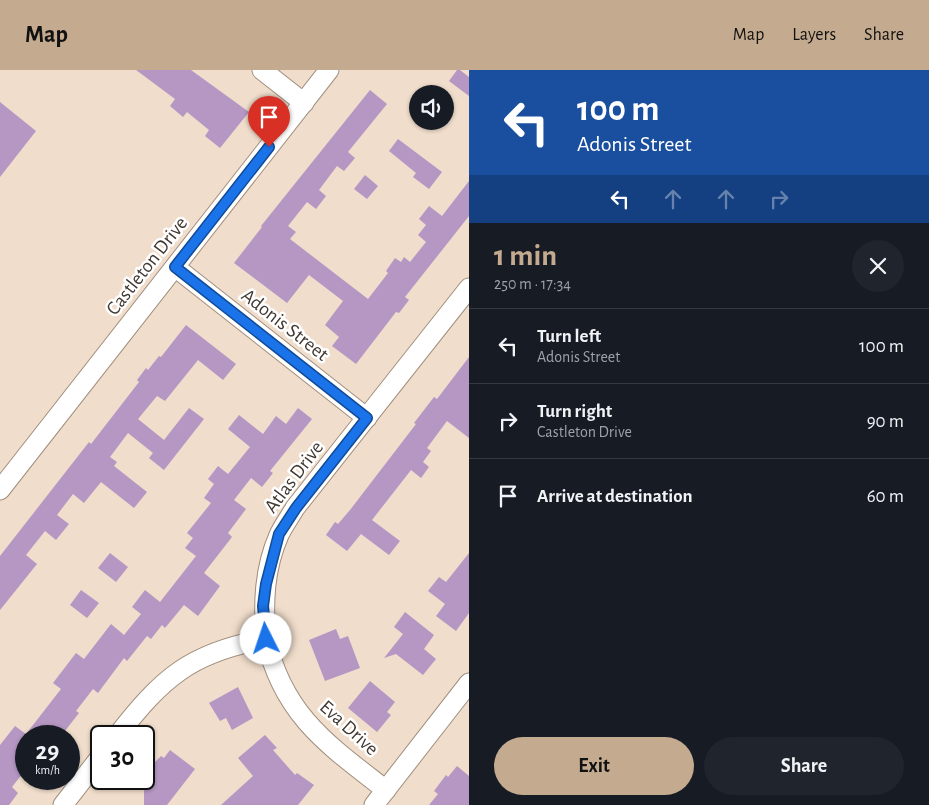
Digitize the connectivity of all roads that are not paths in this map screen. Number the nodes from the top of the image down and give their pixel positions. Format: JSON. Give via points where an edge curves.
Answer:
{"nodes":[{"id":1,"x":262,"y":70,"type":"edge"},
{"id":2,"x":329,"y":70,"type":"edge"},
{"id":3,"x":304,"y":102,"type":"junction"},
{"id":4,"x":175,"y":267,"type":"junction"},
{"id":5,"x":469,"y":288,"type":"edge"},
{"id":6,"x":367,"y":418,"type":"junction"},
{"id":7,"x":0,"y":490,"type":"edge"},
{"id":8,"x":266,"y":639,"type":"junction"},
{"id":9,"x":469,"y":684,"type":"edge"},
{"id":10,"x":125,"y":725,"type":"edge"},
{"id":11,"x":90,"y":770,"type":"edge"},
{"id":12,"x":386,"y":790,"type":"junction"},
{"id":13,"x":63,"y":805,"type":"edge"},
{"id":14,"x":374,"y":805,"type":"edge"}],
"edges":[{"from":1,"to":3,"type":"street"},
{"from":2,"to":3,"type":"street","name":"Castleton Drive"},
{"from":3,"to":4,"type":"street","name":"Castleton Drive"},
{"from":4,"to":6,"type":"street","name":"Adonis Street"},
{"from":4,"to":7,"type":"street","name":"Castleton Drive"},
{"from":5,"to":6,"type":"street","name":"Atlas Drive"},
{"from":6,"to":8,"type":"street","name":"Atlas Drive","via":[[279,534],[263,606]]},
{"from":8,"to":10,"type":"street","via":[[230,646],[177,672],[148,696]]},
{"from":8,"to":12,"type":"street","name":"Eva Drive","via":[[276,674],[297,711],[320,738]]},
{"from":9,"to":12,"type":"street"},
{"from":11,"to":13,"type":"street"},
{"from":12,"to":14,"type":"street"}]}
